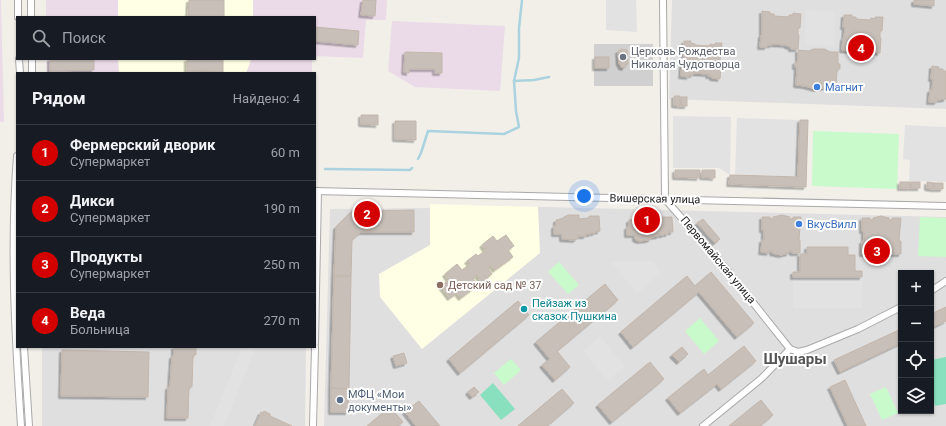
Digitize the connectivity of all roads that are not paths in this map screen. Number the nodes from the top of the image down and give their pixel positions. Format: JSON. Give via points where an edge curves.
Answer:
{"nodes":[{"id":1,"x":18,"y":0,"type":"edge"},
{"id":2,"x":31,"y":0,"type":"edge"},
{"id":3,"x":663,"y":0,"type":"edge"},
{"id":4,"x":18,"y":16,"type":"edge"},
{"id":5,"x":31,"y":16,"type":"edge"},
{"id":6,"x":19,"y":60,"type":"edge"},
{"id":7,"x":32,"y":60,"type":"edge"},
{"id":8,"x":20,"y":72,"type":"edge"},
{"id":9,"x":32,"y":72,"type":"edge"},
{"id":10,"x":16,"y":172,"type":"edge"},
{"id":11,"x":316,"y":191,"type":"edge"},
{"id":12,"x":665,"y":199,"type":"junction"},
{"id":13,"x":946,"y":206,"type":"edge"},
{"id":14,"x":946,"y":281,"type":"edge"},
{"id":15,"x":934,"y":289,"type":"edge"},
{"id":16,"x":898,"y":309,"type":"edge"},
{"id":17,"x":24,"y":348,"type":"edge"},
{"id":18,"x":315,"y":348,"type":"edge"},
{"id":19,"x":790,"y":349,"type":"junction"},
{"id":20,"x":21,"y":426,"type":"edge"},
{"id":21,"x":29,"y":426,"type":"edge"},
{"id":22,"x":313,"y":426,"type":"edge"},
{"id":23,"x":703,"y":426,"type":"edge"}],
"edges":[{"from":1,"to":4,"type":"street"},
{"from":2,"to":5,"type":"street"},
{"from":3,"to":12,"type":"street"},
{"from":6,"to":8,"type":"street"},
{"from":7,"to":9,"type":"street"},
{"from":10,"to":20,"type":"street","via":[[13,279]]},
{"from":11,"to":12,"type":"street","name":"Вишерская улица"},
{"from":12,"to":13,"type":"street","name":"Вишерская улица"},
{"from":12,"to":19,"type":"street","name":"Первомайская улица","via":[[727,270]]},
{"from":14,"to":15,"type":"street"},
{"from":16,"to":19,"type":"street","via":[[858,329],[807,350],[798,352]]},
{"from":17,"to":21,"type":"street"},
{"from":18,"to":22,"type":"street"},
{"from":19,"to":23,"type":"street","via":[[762,378]]}]}
